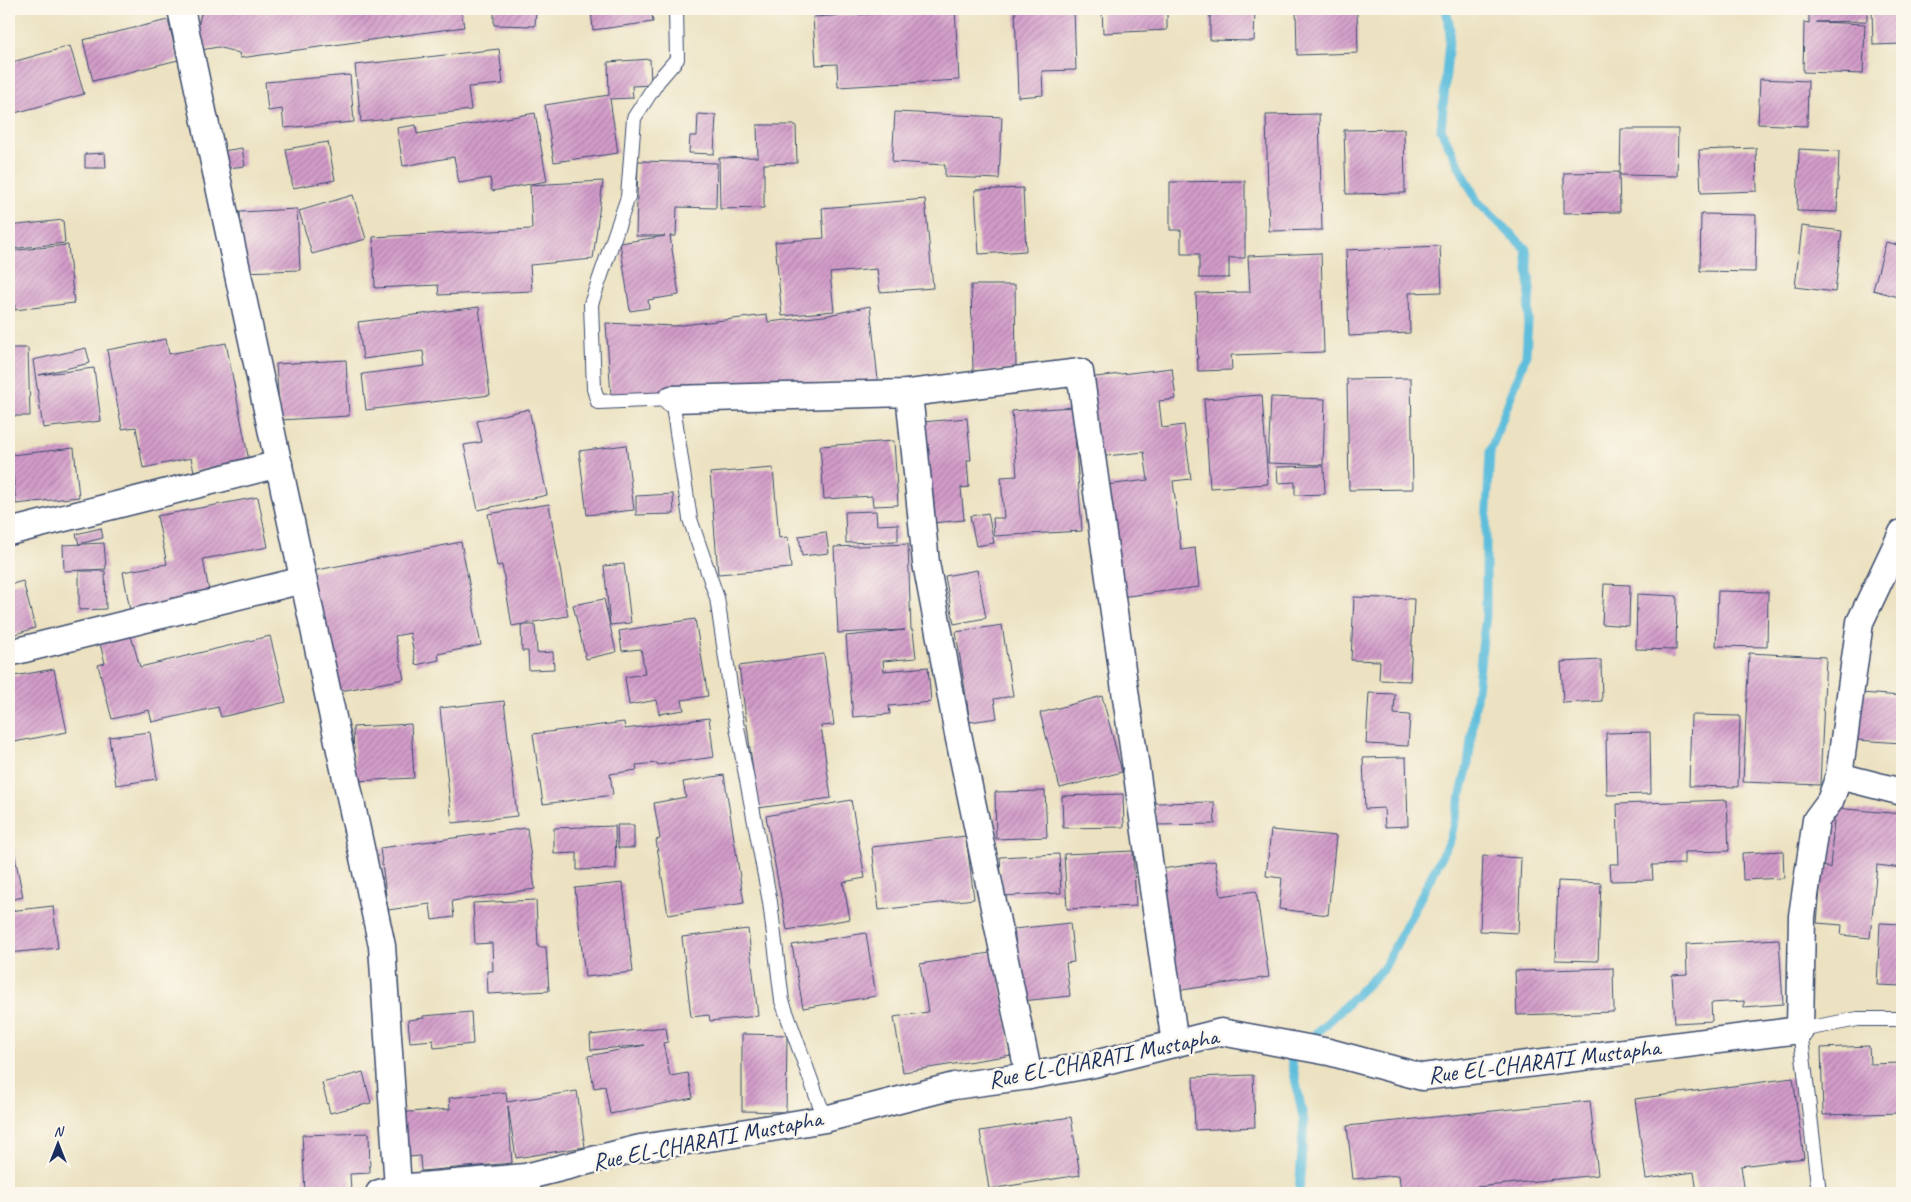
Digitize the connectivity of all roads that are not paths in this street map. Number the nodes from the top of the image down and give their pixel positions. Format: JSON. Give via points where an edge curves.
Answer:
{"nodes":[{"id":1,"x":181,"y":9,"type":"edge"},
{"id":2,"x":676,"y":9,"type":"edge"},
{"id":3,"x":909,"y":393,"type":"junction"},
{"id":4,"x":672,"y":399,"type":"junction"},
{"id":5,"x":279,"y":464,"type":"junction"},
{"id":6,"x":9,"y":532,"type":"edge"},
{"id":7,"x":1902,"y":533,"type":"edge"},
{"id":8,"x":304,"y":580,"type":"junction"},
{"id":9,"x":9,"y":653,"type":"edge"},
{"id":10,"x":1839,"y":776,"type":"junction"},
{"id":11,"x":1902,"y":792,"type":"edge"},
{"id":12,"x":1902,"y":1019,"type":"edge"},
{"id":13,"x":1800,"y":1030,"type":"junction"},
{"id":14,"x":1175,"y":1044,"type":"junction"},
{"id":15,"x":1029,"y":1076,"type":"junction"},
{"id":16,"x":825,"y":1118,"type":"junction"},
{"id":17,"x":530,"y":1185,"type":"edge"},
{"id":18,"x":388,"y":1190,"type":"edge"},
{"id":19,"x":1819,"y":1193,"type":"edge"}],
"edges":[{"from":1,"to":5,"type":"street"},
{"from":2,"to":4,"type":"lane","via":[[677,59],[634,118],[628,197],[591,304],[594,390],[598,402]]},
{"from":3,"to":4,"type":"street"},
{"from":3,"to":14,"type":"street","via":[[1080,372]]},
{"from":3,"to":15,"type":"street","via":[[926,563]]},
{"from":4,"to":16,"type":"lane","via":[[690,519],[717,598],[733,706],[770,902],[782,1001]]},
{"from":5,"to":6,"type":"street"},
{"from":5,"to":8,"type":"street"},
{"from":7,"to":10,"type":"street","via":[[1860,622]]},
{"from":8,"to":9,"type":"street"},
{"from":8,"to":18,"type":"street","via":[[382,946]]},
{"from":10,"to":11,"type":"street"},
{"from":10,"to":13,"type":"street","via":[[1830,800],[1816,820],[1802,916]]},
{"from":12,"to":13,"type":"lane","via":[[1858,1019]]},
{"from":13,"to":14,"type":"street","name":"Rue EL-CHARATI Mustapha","via":[[1422,1077],[1329,1052],[1221,1032]]},
{"from":13,"to":19,"type":"lane"},
{"from":14,"to":15,"type":"street","name":"Rue EL-CHARATI Mustapha"},
{"from":15,"to":16,"type":"street","name":"Rue EL-CHARATI Mustapha","via":[[954,1086]]},
{"from":16,"to":17,"type":"street","name":"Rue EL-CHARATI Mustapha","via":[[640,1148]]},
{"from":17,"to":18,"type":"street","name":"Rue EL-CHARATI Mustapha"}]}
